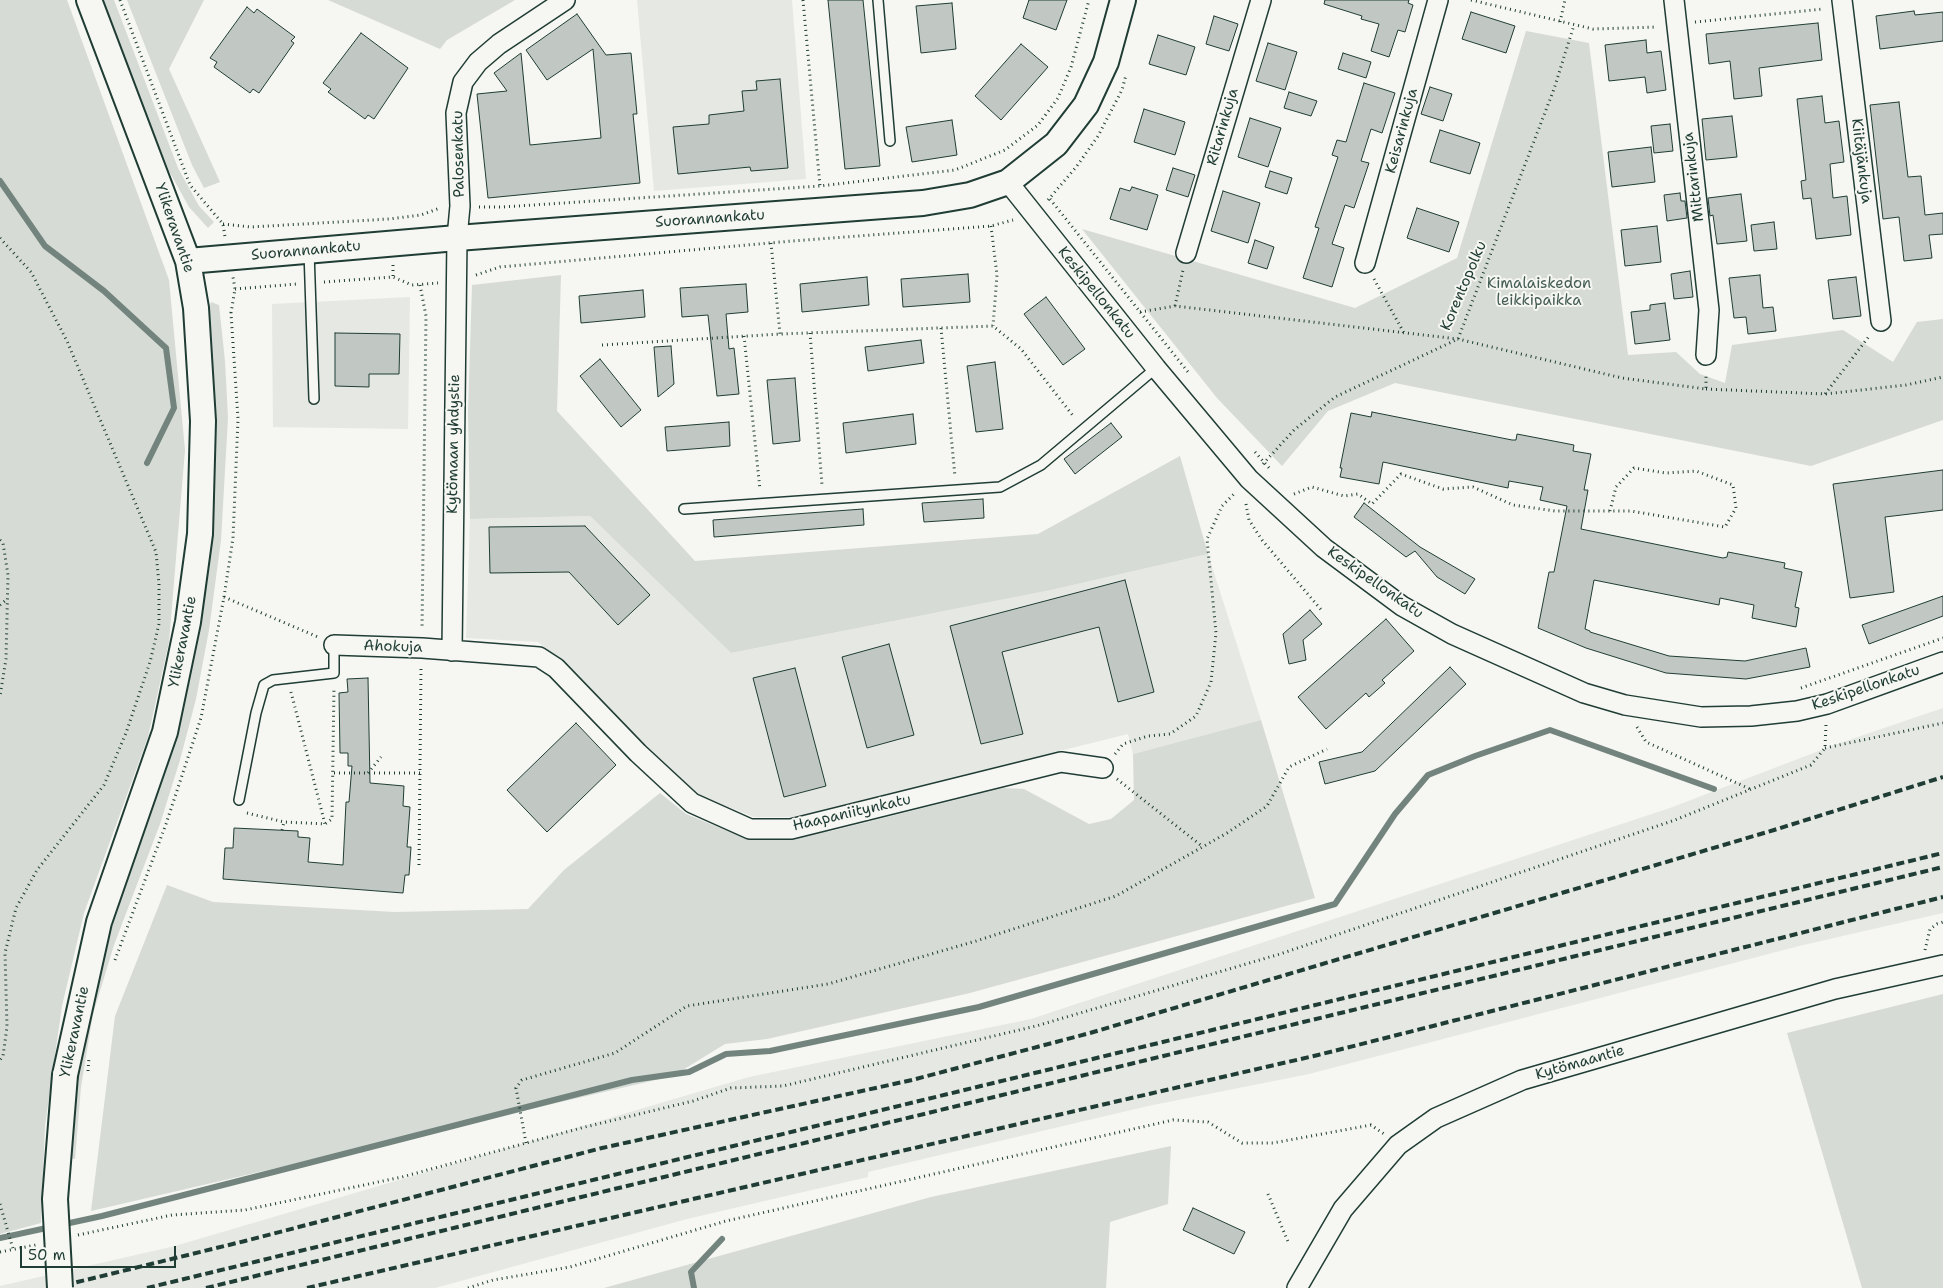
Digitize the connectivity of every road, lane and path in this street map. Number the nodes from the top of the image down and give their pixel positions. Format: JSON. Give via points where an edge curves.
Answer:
{"nodes":[{"id":1,"x":89,"y":0,"type":"edge"},
{"id":2,"x":120,"y":0,"type":"edge"},
{"id":3,"x":565,"y":0,"type":"edge"},
{"id":4,"x":803,"y":0,"type":"edge"},
{"id":5,"x":878,"y":0,"type":"edge"},
{"id":6,"x":1089,"y":0,"type":"edge"},
{"id":7,"x":1122,"y":0,"type":"edge"},
{"id":8,"x":1261,"y":0,"type":"edge"},
{"id":9,"x":1438,"y":0,"type":"edge"},
{"id":10,"x":1565,"y":0,"type":"edge"},
{"id":11,"x":1674,"y":0,"type":"edge"},
{"id":12,"x":1842,"y":0,"type":"edge"},
{"id":13,"x":1560,"y":22,"type":"dead end"},
{"id":14,"x":1574,"y":25,"type":"dead end"},
{"id":15,"x":890,"y":141,"type":"dead end"},
{"id":16,"x":1008,"y":182,"type":"junction"},
{"id":17,"x":820,"y":186,"type":"junction"},
{"id":18,"x":1050,"y":199,"type":"dead end"},
{"id":19,"x":460,"y":206,"type":"junction"},
{"id":20,"x":991,"y":226,"type":"dead end"},
{"id":21,"x":0,"y":238,"type":"edge"},
{"id":22,"x":456,"y":238,"type":"junction"},
{"id":23,"x":772,"y":243,"type":"dead end"},
{"id":24,"x":309,"y":251,"type":"junction"},
{"id":25,"x":1186,"y":253,"type":"joint"},
{"id":26,"x":188,"y":261,"type":"junction"},
{"id":27,"x":1365,"y":263,"type":"joint"},
{"id":28,"x":420,"y":285,"type":"dead end"},
{"id":29,"x":1176,"y":306,"type":"junction"},
{"id":30,"x":1140,"y":312,"type":"junction"},
{"id":31,"x":1881,"y":321,"type":"joint"},
{"id":32,"x":993,"y":326,"type":"junction"},
{"id":33,"x":940,"y":328,"type":"junction"},
{"id":34,"x":810,"y":333,"type":"junction"},
{"id":35,"x":1404,"y":333,"type":"junction"},
{"id":36,"x":780,"y":334,"type":"junction"},
{"id":37,"x":744,"y":336,"type":"junction"},
{"id":38,"x":1458,"y":339,"type":"junction"},
{"id":39,"x":602,"y":345,"type":"dead end"},
{"id":40,"x":1706,"y":354,"type":"joint"},
{"id":41,"x":1156,"y":368,"type":"junction"},
{"id":42,"x":1188,"y":373,"type":"dead end"},
{"id":43,"x":1943,"y":377,"type":"edge"},
{"id":44,"x":1706,"y":390,"type":"junction"},
{"id":45,"x":1825,"y":394,"type":"junction"},
{"id":46,"x":314,"y":399,"type":"dead end"},
{"id":47,"x":1084,"y":430,"type":"junction"},
{"id":48,"x":1251,"y":448,"type":"dead end"},
{"id":49,"x":1264,"y":463,"type":"junction"},
{"id":50,"x":1276,"y":475,"type":"dead end"},
{"id":51,"x":1249,"y":479,"type":"junction"},
{"id":52,"x":1288,"y":488,"type":"dead end"},
{"id":53,"x":956,"y":490,"type":"junction"},
{"id":54,"x":1294,"y":494,"type":"junction"},
{"id":55,"x":823,"y":499,"type":"junction"},
{"id":56,"x":1300,"y":501,"type":"dead end"},
{"id":57,"x":761,"y":503,"type":"junction"},
{"id":58,"x":684,"y":508,"type":"dead end"},
{"id":59,"x":1610,"y":511,"type":"junction"},
{"id":60,"x":0,"y":540,"type":"edge"},
{"id":61,"x":224,"y":597,"type":"dead end"},
{"id":62,"x":6,"y":600,"type":"junction"},
{"id":63,"x":0,"y":605,"type":"edge"},
{"id":64,"x":1323,"y":612,"type":"dead end"},
{"id":65,"x":1943,"y":638,"type":"edge"},
{"id":66,"x":334,"y":645,"type":"junction"},
{"id":67,"x":422,"y":648,"type":"junction"},
{"id":68,"x":452,"y":651,"type":"junction"},
{"id":69,"x":1943,"y":662,"type":"edge"},
{"id":70,"x":334,"y":673,"type":"junction"},
{"id":71,"x":287,"y":678,"type":"junction"},
{"id":72,"x":1794,"y":690,"type":"dead end"},
{"id":73,"x":0,"y":696,"type":"edge"},
{"id":74,"x":1827,"y":704,"type":"junction"},
{"id":75,"x":1625,"y":705,"type":"junction"},
{"id":76,"x":1943,"y":723,"type":"edge"},
{"id":77,"x":1825,"y":748,"type":"junction"},
{"id":78,"x":1327,"y":749,"type":"dead end"},
{"id":79,"x":381,"y":757,"type":"dead end"},
{"id":80,"x":1103,"y":768,"type":"junction"},
{"id":81,"x":368,"y":773,"type":"junction"},
{"id":82,"x":334,"y":774,"type":"junction"},
{"id":83,"x":420,"y":774,"type":"junction"},
{"id":84,"x":1750,"y":790,"type":"junction"},
{"id":85,"x":239,"y":800,"type":"joint"},
{"id":86,"x":284,"y":822,"type":"junction"},
{"id":87,"x":325,"y":824,"type":"junction"},
{"id":88,"x":282,"y":830,"type":"dead end"},
{"id":89,"x":1203,"y":847,"type":"junction"},
{"id":90,"x":419,"y":865,"type":"dead end"},
{"id":91,"x":1943,"y":922,"type":"edge"},
{"id":92,"x":1943,"y":965,"type":"edge"},
{"id":93,"x":1921,"y":970,"type":"junction"},
{"id":94,"x":6,"y":990,"type":"junction"},
{"id":95,"x":0,"y":995,"type":"edge"},
{"id":96,"x":0,"y":1060,"type":"edge"},
{"id":97,"x":526,"y":1143,"type":"junction"},
{"id":98,"x":1398,"y":1145,"type":"junction"},
{"id":99,"x":1268,"y":1194,"type":"dead end"},
{"id":100,"x":0,"y":1204,"type":"edge"},
{"id":101,"x":69,"y":1237,"type":"dead end"},
{"id":102,"x":41,"y":1243,"type":"dead end"},
{"id":103,"x":1289,"y":1244,"type":"dead end"},
{"id":104,"x":13,"y":1249,"type":"junction"},
{"id":105,"x":0,"y":1252,"type":"edge"},
{"id":106,"x":60,"y":1288,"type":"edge"},
{"id":107,"x":468,"y":1288,"type":"edge"},
{"id":108,"x":1297,"y":1288,"type":"edge"}],
"edges":[{"from":1,"to":26,"type":"street","name":"Ylikeravantie"},
{"from":2,"to":19,"type":"path","via":[[190,184],[223,224],[251,227],[380,220]]},
{"from":3,"to":19,"type":"street","name":"Palosenkatu","via":[[499,44],[478,62],[463,82],[456,113]]},
{"from":4,"to":17,"type":"path"},
{"from":5,"to":15,"type":"lane"},
{"from":6,"to":17,"type":"path","via":[[1071,67],[1058,98],[1038,125],[1005,150],[956,170]]},
{"from":7,"to":16,"type":"street","name":"Suorannankatu","via":[[1106,62],[1086,105],[1056,144]]},
{"from":8,"to":25,"type":"street","name":"Ritarinkuja"},
{"from":9,"to":27,"type":"street","name":"Keisarinkuja"},
{"from":10,"to":13,"type":"path"},
{"from":11,"to":40,"type":"street","name":"Mittarinkuja","via":[[1709,310]]},
{"from":12,"to":31,"type":"street","name":"Kiitäjänkuja"},
{"from":14,"to":38,"type":"path","name":"Korentopolku","via":[[1554,90]]},
{"from":16,"to":22,"type":"street","name":"Suorannankatu","via":[[970,194],[923,203]]},
{"from":16,"to":41,"type":"street","name":"Keskipellonkatu"},
{"from":17,"to":19,"type":"path","via":[[504,208]]},
{"from":18,"to":30,"type":"path"},
{"from":19,"to":22,"type":"street","name":"Palosenkatu"},
{"from":20,"to":32,"type":"path","via":[[997,275]]},
{"from":21,"to":94,"type":"path","via":[[31,272],[68,341],[156,552],[159,584],[159,624],[126,733],[104,785],[37,870],[16,908],[5,953]]},
{"from":22,"to":24,"type":"street","name":"Suorannankatu"},
{"from":22,"to":68,"type":"street","name":"Kytömaan yhdystie"},
{"from":23,"to":36,"type":"path"},
{"from":24,"to":26,"type":"street","name":"Suorannankatu"},
{"from":24,"to":46,"type":"lane"},
{"from":25,"to":29,"type":"path"},
{"from":26,"to":106,"type":"street","name":"Ylikeravantie","bridge":true,"via":[[196,308],[203,421],[200,534],[188,622],[165,732],[99,922],[65,1075],[55,1199]]},
{"from":27,"to":35,"type":"path"},
{"from":28,"to":67,"type":"path","via":[[426,316]]},
{"from":29,"to":30,"type":"path"},
{"from":29,"to":35,"type":"path"},
{"from":30,"to":42,"type":"path"},
{"from":31,"to":45,"type":"path"},
{"from":32,"to":33,"type":"path"},
{"from":32,"to":47,"type":"path","via":[[1021,349]]},
{"from":33,"to":34,"type":"path"},
{"from":33,"to":53,"type":"path"},
{"from":34,"to":36,"type":"path"},
{"from":34,"to":55,"type":"path"},
{"from":35,"to":38,"type":"path"},
{"from":36,"to":37,"type":"path"},
{"from":37,"to":39,"type":"path"},
{"from":37,"to":57,"type":"path"},
{"from":38,"to":44,"type":"path","via":[[1622,378]]},
{"from":38,"to":49,"type":"path","name":"Korentopolku","via":[[1335,397],[1294,430]]},
{"from":40,"to":44,"type":"path"},
{"from":41,"to":47,"type":"lane"},
{"from":41,"to":51,"type":"street","name":"Keskipellonkatu"},
{"from":43,"to":45,"type":"path","via":[[1906,385]]},
{"from":44,"to":45,"type":"path"},
{"from":47,"to":53,"type":"lane","via":[[1041,465],[1000,487]]},
{"from":48,"to":49,"type":"path"},
{"from":49,"to":50,"type":"path"},
{"from":49,"to":51,"type":"path","name":"Korentopolku"},
{"from":51,"to":64,"type":"path","via":[[1244,496],[1249,520]]},
{"from":51,"to":75,"type":"street","name":"Keskipellonkatu","via":[[1324,548],[1402,606],[1452,634],[1584,693]]},
{"from":51,"to":80,"type":"path","name":"Korentopolku","via":[[1222,506],[1207,539],[1216,633],[1212,682],[1196,716],[1170,734],[1148,736],[1123,744]]},
{"from":52,"to":54,"type":"path"},
{"from":53,"to":55,"type":"lane"},
{"from":54,"to":56,"type":"path"},
{"from":54,"to":59,"type":"path","via":[[1312,487],[1344,496],[1358,494],[1372,504],[1401,474],[1443,489],[1473,487],[1512,505],[1555,511]]},
{"from":55,"to":57,"type":"lane"},
{"from":57,"to":58,"type":"lane"},
{"from":59,"to":59,"type":"path","via":[[1616,487],[1634,468],[1666,473],[1696,471],[1733,485],[1736,508],[1725,527],[1631,510]]},
{"from":60,"to":62,"type":"path","via":[[8,575]]},
{"from":61,"to":66,"type":"path"},
{"from":62,"to":63,"type":"path"},
{"from":62,"to":73,"type":"path","via":[[6,659]]},
{"from":65,"to":72,"type":"path"},
{"from":66,"to":67,"type":"street","name":"Ahokuja"},
{"from":66,"to":70,"type":"lane"},
{"from":67,"to":68,"type":"street","name":"Ahokuja"},
{"from":67,"to":83,"type":"path"},
{"from":68,"to":80,"type":"street","name":"Haapaniitynkatu","via":[[539,657],[556,668],[638,754],[692,804],[750,828],[790,829],[1061,762]]},
{"from":69,"to":74,"type":"street","name":"Keskipellonkatu"},
{"from":70,"to":71,"type":"lane"},
{"from":70,"to":82,"type":"path"},
{"from":71,"to":85,"type":"lane","via":[[264,685]]},
{"from":71,"to":87,"type":"path"},
{"from":74,"to":75,"type":"street","name":"Keskipellonkatu","via":[[1797,711],[1701,718]]},
{"from":74,"to":77,"type":"path"},
{"from":75,"to":84,"type":"path","via":[[1646,742]]},
{"from":76,"to":77,"type":"path"},
{"from":77,"to":84,"type":"path","via":[[1811,765]]},
{"from":78,"to":89,"type":"path","via":[[1289,767],[1267,806]]},
{"from":79,"to":81,"type":"path"},
{"from":80,"to":89,"type":"path"},
{"from":81,"to":82,"type":"path"},
{"from":81,"to":83,"type":"path"},
{"from":82,"to":87,"type":"path","via":[[332,819]]},
{"from":83,"to":90,"type":"path"},
{"from":84,"to":97,"type":"path","via":[[1674,820],[1280,954],[1036,1026],[783,1086],[731,1088],[693,1101]]},
{"from":85,"to":86,"type":"path","via":[[246,813]]},
{"from":86,"to":87,"type":"path"},
{"from":86,"to":88,"type":"path"},
{"from":89,"to":97,"type":"path","via":[[1116,896],[976,941],[828,984],[687,1006],[616,1053],[522,1080],[516,1088]]},
{"from":91,"to":93,"type":"path","via":[[1930,929]]},
{"from":92,"to":93,"type":"street","name":"Kytömaantie"},
{"from":93,"to":98,"type":"street","name":"Kytömaantie","via":[[1835,989],[1522,1080],[1436,1118]]},
{"from":94,"to":95,"type":"path"},
{"from":94,"to":96,"type":"path","via":[[7,1027]]},
{"from":97,"to":101,"type":"path","via":[[402,1177],[245,1210],[172,1216]]},
{"from":98,"to":107,"type":"path","via":[[1371,1125],[1273,1143],[1242,1143],[1208,1122],[1173,1120],[726,1221],[570,1267],[493,1280]]},
{"from":98,"to":108,"type":"street","name":"Kytömaantie","via":[[1343,1209]]},
{"from":99,"to":103,"type":"path"},
{"from":100,"to":104,"type":"path"},
{"from":102,"to":104,"type":"path"},
{"from":104,"to":105,"type":"path"}]}
